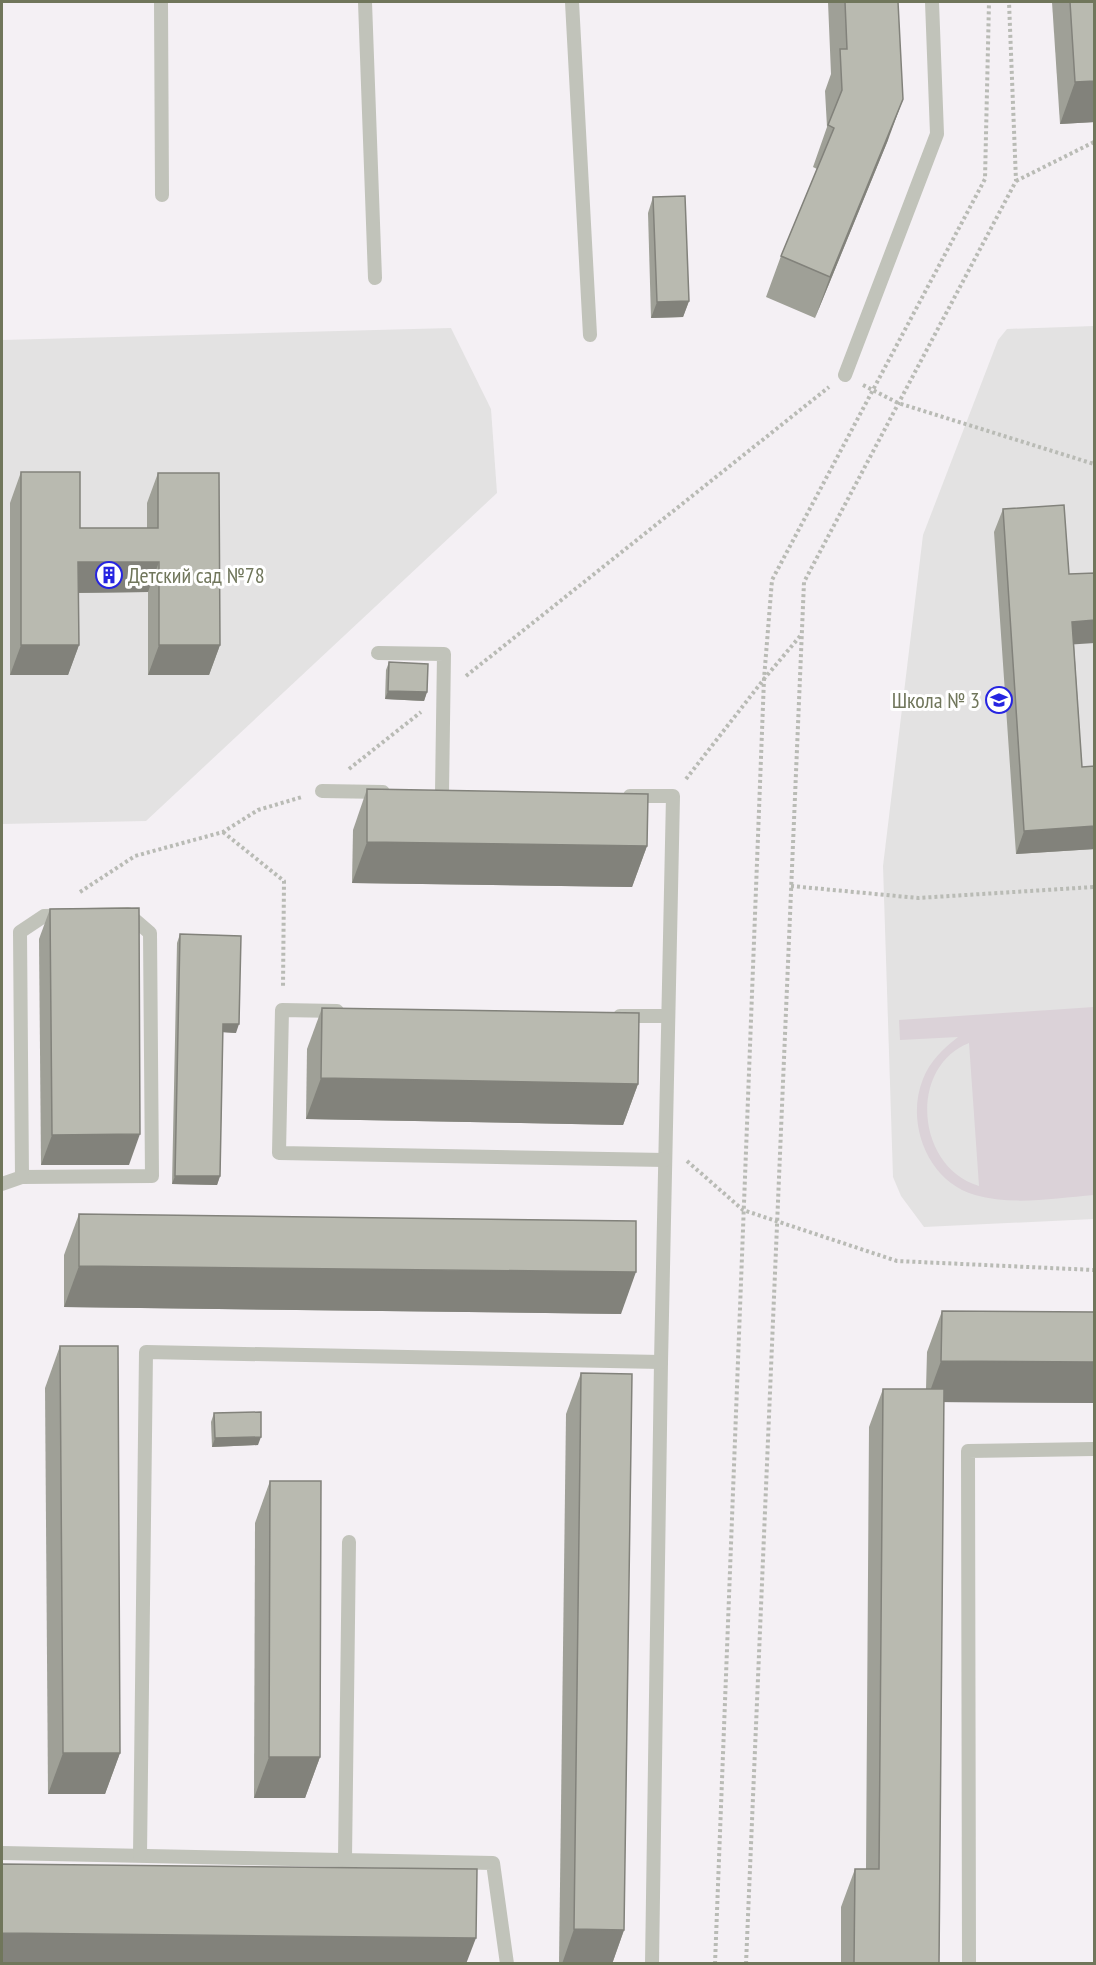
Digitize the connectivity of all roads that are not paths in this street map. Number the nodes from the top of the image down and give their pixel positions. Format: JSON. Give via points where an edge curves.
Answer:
{"nodes":[{"id":1,"x":160,"y":2,"type":"edge"},
{"id":2,"x":365,"y":2,"type":"edge"},
{"id":3,"x":572,"y":2,"type":"edge"},
{"id":4,"x":932,"y":2,"type":"edge"},
{"id":5,"x":162,"y":195,"type":"dead end"},
{"id":6,"x":375,"y":278,"type":"dead end"},
{"id":7,"x":590,"y":335,"type":"dead end"},
{"id":8,"x":845,"y":375,"type":"road end"},
{"id":9,"x":378,"y":653,"type":"dead end"},
{"id":10,"x":321,"y":791,"type":"road end"},
{"id":11,"x":398,"y":792,"type":"edge"},
{"id":12,"x":442,"y":792,"type":"edge"},
{"id":13,"x":615,"y":795,"type":"edge"},
{"id":14,"x":352,"y":1011,"type":"edge"},
{"id":15,"x":609,"y":1015,"type":"edge"},
{"id":16,"x":668,"y":1016,"type":"junction"},
{"id":17,"x":665,"y":1160,"type":"junction"},
{"id":18,"x":22,"y":1177,"type":"junction"},
{"id":19,"x":2,"y":1184,"type":"edge"},
{"id":20,"x":661,"y":1362,"type":"junction"},
{"id":21,"x":1095,"y":1449,"type":"edge"},
{"id":22,"x":349,"y":1542,"type":"dead end"},
{"id":23,"x":2,"y":1853,"type":"edge"},
{"id":24,"x":140,"y":1855,"type":"junction"},
{"id":25,"x":345,"y":1859,"type":"junction"},
{"id":26,"x":507,"y":1964,"type":"edge"},
{"id":27,"x":652,"y":1964,"type":"edge"},
{"id":28,"x":969,"y":1964,"type":"edge"}],
"edges":[{"from":1,"to":5,"type":"lane"},
{"from":2,"to":6,"type":"lane"},
{"from":3,"to":7,"type":"lane"},
{"from":4,"to":8,"type":"lane","via":[[937,134]]},
{"from":9,"to":12,"type":"lane","via":[[444,654]]},
{"from":10,"to":11,"type":"lane"},
{"from":13,"to":16,"type":"lane","via":[[673,796]]},
{"from":14,"to":17,"type":"lane","via":[[282,1010],[279,1153]]},
{"from":15,"to":16,"type":"lane"},
{"from":16,"to":17,"type":"lane"},
{"from":17,"to":20,"type":"lane"},
{"from":18,"to":18,"type":"lane","via":[[20,932],[44,916],[128,914],[150,933],[152,1176]]},
{"from":18,"to":19,"type":"lane"},
{"from":20,"to":24,"type":"lane","via":[[146,1352]]},
{"from":20,"to":27,"type":"lane"},
{"from":21,"to":28,"type":"lane","via":[[968,1451]]},
{"from":22,"to":25,"type":"lane"},
{"from":23,"to":24,"type":"lane"},
{"from":24,"to":25,"type":"lane"},
{"from":25,"to":26,"type":"lane","via":[[493,1863]]}]}
